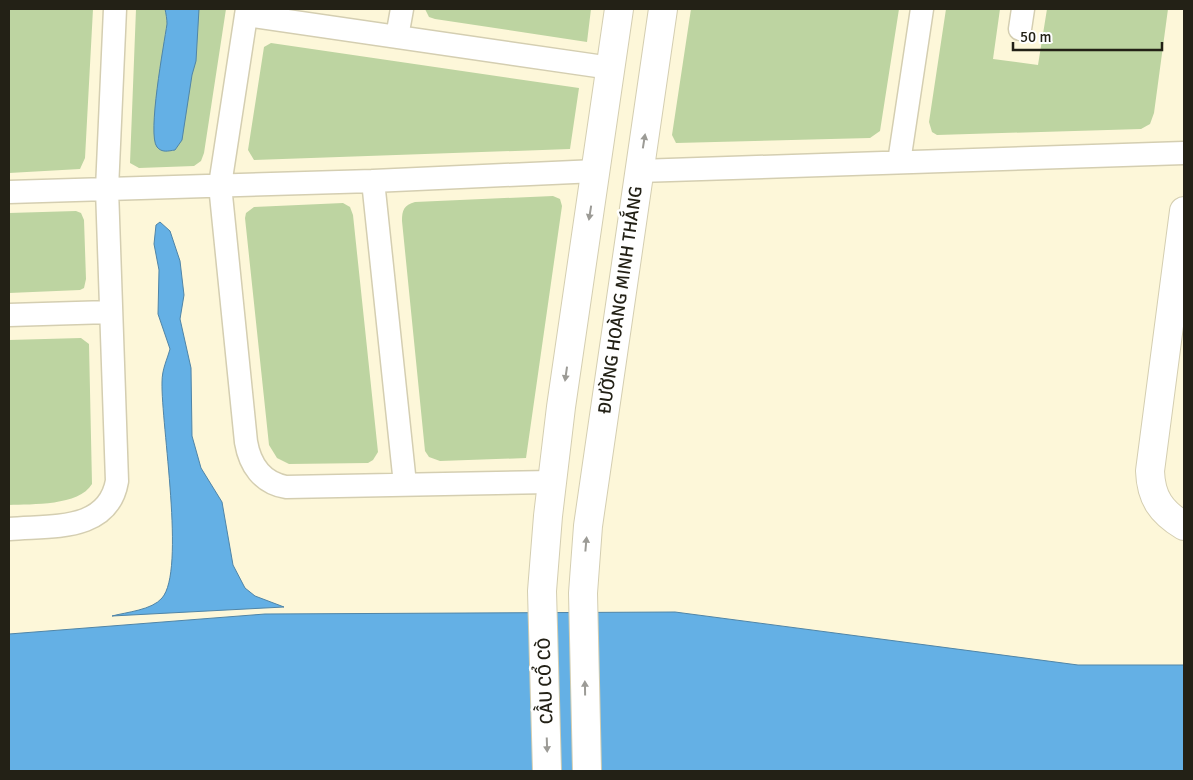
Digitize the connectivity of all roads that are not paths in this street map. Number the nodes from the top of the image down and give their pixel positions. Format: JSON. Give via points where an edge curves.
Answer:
{"nodes":[{"id":1,"x":115,"y":9,"type":"edge"},
{"id":2,"x":402,"y":9,"type":"edge"},
{"id":3,"x":620,"y":9,"type":"edge"},
{"id":4,"x":663,"y":9,"type":"edge"},
{"id":5,"x":922,"y":9,"type":"edge"},
{"id":6,"x":246,"y":12,"type":"edge"},
{"id":7,"x":398,"y":37,"type":"junction"},
{"id":8,"x":611,"y":68,"type":"junction"},
{"id":9,"x":1184,"y":153,"type":"edge"},
{"id":10,"x":899,"y":162,"type":"junction"},
{"id":11,"x":596,"y":171,"type":"junction"},
{"id":12,"x":639,"y":171,"type":"junction"},
{"id":13,"x":373,"y":181,"type":"junction"},
{"id":14,"x":220,"y":185,"type":"junction"},
{"id":15,"x":107,"y":190,"type":"junction"},
{"id":16,"x":9,"y":192,"type":"edge"},
{"id":17,"x":1184,"y":211,"type":"edge"},
{"id":18,"x":110,"y":312,"type":"junction"},
{"id":19,"x":9,"y":315,"type":"edge"},
{"id":20,"x":552,"y":482,"type":"junction"},
{"id":21,"x":405,"y":484,"type":"junction"},
{"id":22,"x":1184,"y":526,"type":"edge"},
{"id":23,"x":9,"y":529,"type":"edge"},
{"id":24,"x":547,"y":771,"type":"edge"},
{"id":25,"x":587,"y":771,"type":"edge"}],
"edges":[{"from":1,"to":15,"type":"street"},
{"from":2,"to":7,"type":"street"},
{"from":3,"to":8,"type":"main road"},
{"from":12,"to":4,"type":"main road","name":"ĐƯỜNG HOÀNG MINH THẮNG","one_way":true},
{"from":5,"to":10,"type":"street"},
{"from":6,"to":7,"type":"street"},
{"from":6,"to":14,"type":"street"},
{"from":7,"to":8,"type":"street"},
{"from":8,"to":11,"type":"main road"},
{"from":9,"to":10,"type":"street"},
{"from":10,"to":12,"type":"street"},
{"from":11,"to":12,"type":"main road"},
{"from":11,"to":13,"type":"street"},
{"from":11,"to":20,"type":"main road","one_way":true},
{"from":25,"to":12,"type":"main road","name":"ĐƯỜNG HOÀNG MINH THẮNG","one_way":true,"via":[[582,593],[593,484]]},
{"from":13,"to":14,"type":"street"},
{"from":13,"to":21,"type":"street"},
{"from":14,"to":15,"type":"street"},
{"from":14,"to":21,"type":"street","via":[[246,442],[256,470],[268,482],[286,487]]},
{"from":15,"to":16,"type":"street"},
{"from":15,"to":18,"type":"street"},
{"from":17,"to":22,"type":"main road","via":[[1150,488],[1158,504]]},
{"from":18,"to":19,"type":"street"},
{"from":18,"to":23,"type":"street","via":[[118,481],[115,493],[109,504],[91,519]]},
{"from":20,"to":21,"type":"street"},
{"from":20,"to":24,"type":"main road","name":"CẦU CỔ CÒ","one_way":true,"via":[[542,591]]}]}
